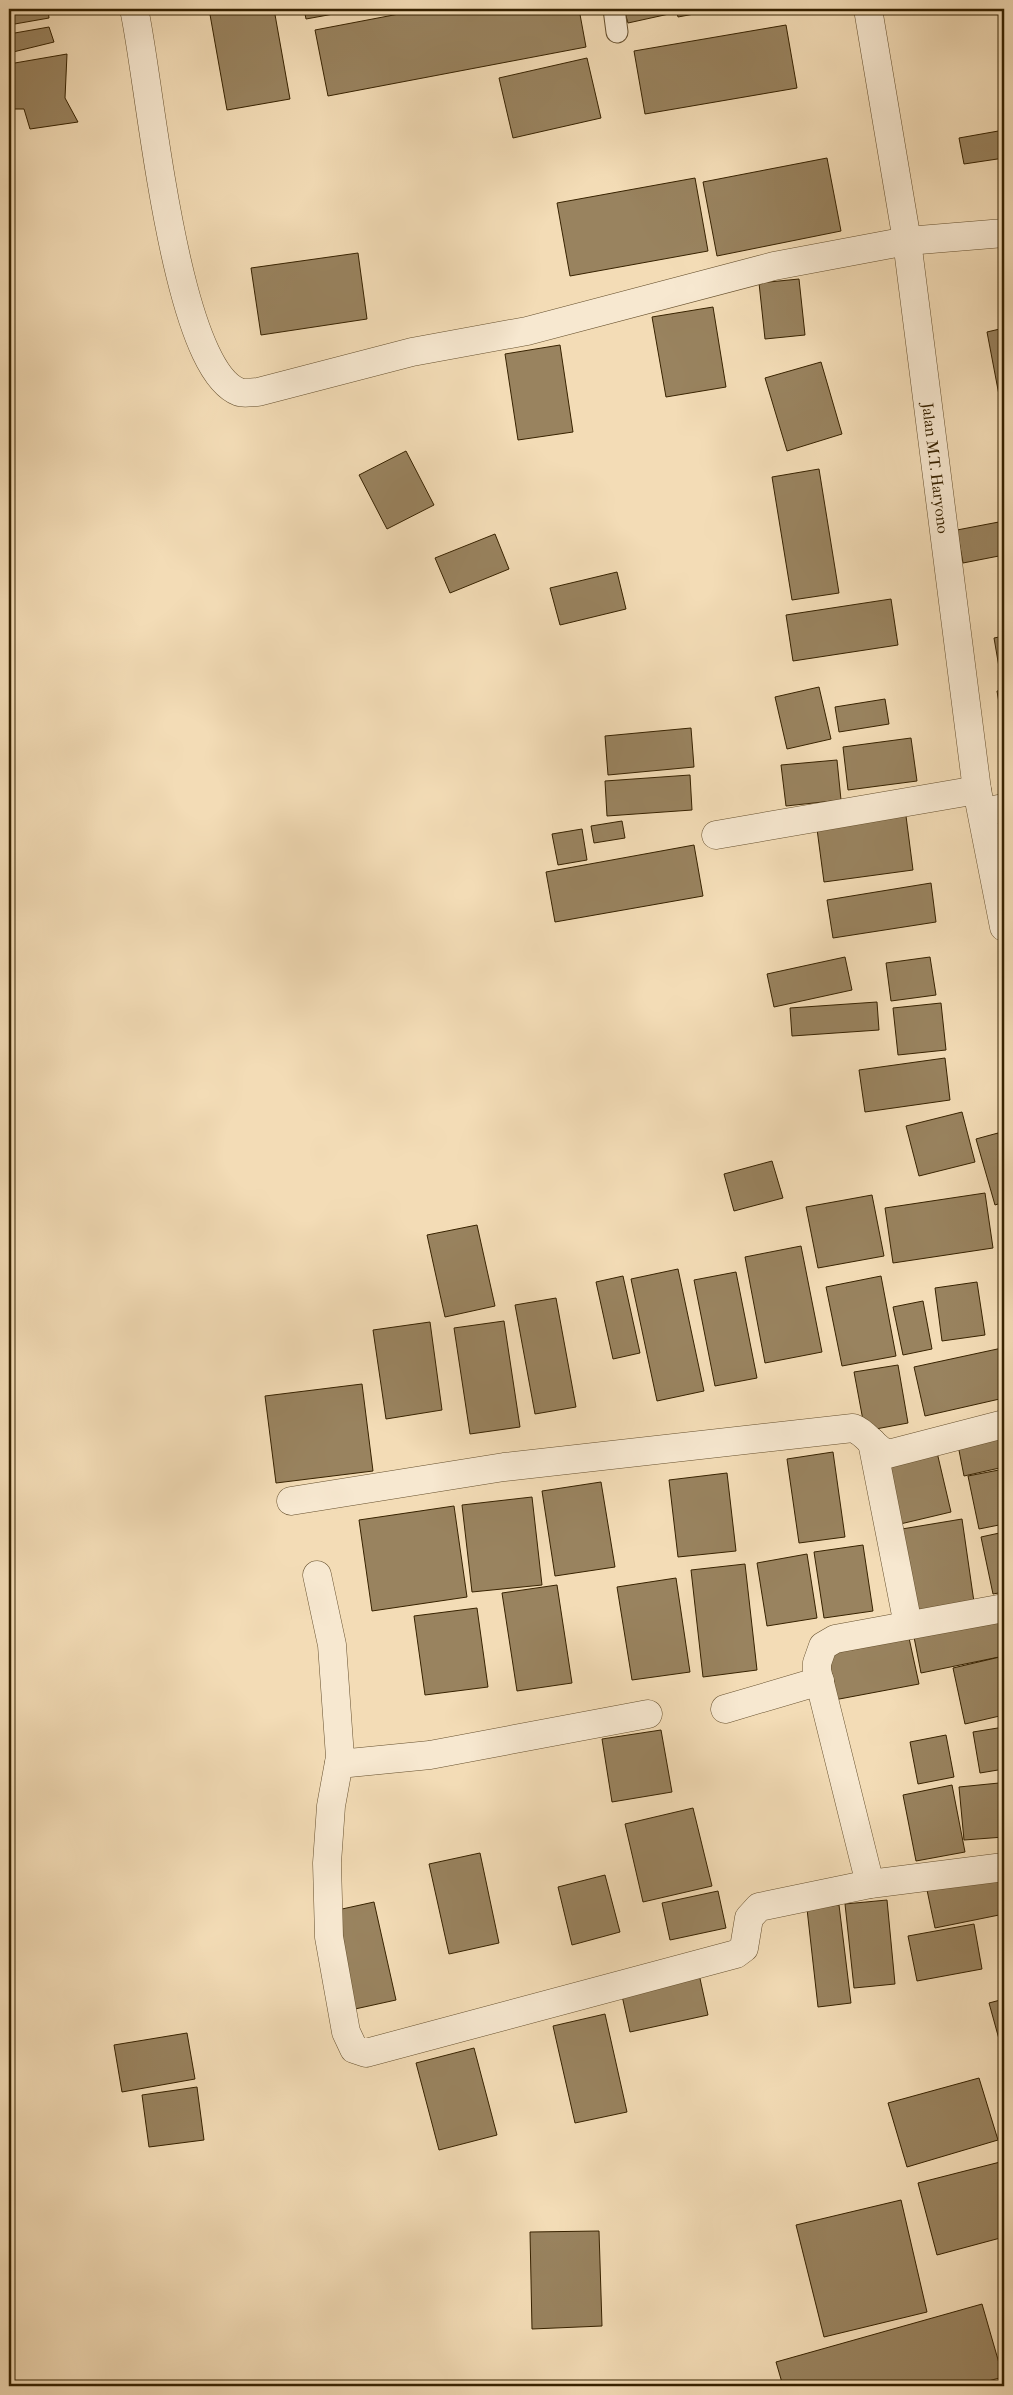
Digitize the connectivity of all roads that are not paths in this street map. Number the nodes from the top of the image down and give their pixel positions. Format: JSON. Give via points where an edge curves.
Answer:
{"nodes":[{"id":1,"x":134,"y":9,"type":"edge"},
{"id":2,"x":614,"y":9,"type":"edge"},
{"id":3,"x":868,"y":9,"type":"edge"},
{"id":4,"x":617,"y":32,"type":"dead end"},
{"id":5,"x":1004,"y":233,"type":"edge"},
{"id":6,"x":907,"y":241,"type":"junction"},
{"id":7,"x":988,"y":804,"type":"edge"},
{"id":8,"x":716,"y":835,"type":"dead end"},
{"id":9,"x":1004,"y":927,"type":"edge"},
{"id":10,"x":1004,"y":1424,"type":"edge"},
{"id":11,"x":872,"y":1442,"type":"junction"},
{"id":12,"x":292,"y":1500,"type":"dead end"},
{"id":13,"x":317,"y":1575,"type":"dead end"},
{"id":14,"x":1004,"y":1608,"type":"edge"},
{"id":15,"x":908,"y":1625,"type":"junction"},
{"id":16,"x":820,"y":1681,"type":"junction"},
{"id":17,"x":725,"y":1709,"type":"dead end"},
{"id":18,"x":648,"y":1714,"type":"dead end"},
{"id":19,"x":339,"y":1764,"type":"junction"},
{"id":20,"x":1004,"y":1867,"type":"edge"},
{"id":21,"x":870,"y":1884,"type":"junction"}],
"edges":[{"from":1,"to":6,"type":"street","via":[[167,216],[188,303],[215,370],[240,393],[258,392],[412,352],[527,331],[774,266]]},
{"from":2,"to":4,"type":"lane"},
{"from":3,"to":6,"type":"street","name":"Jalan M.T. Haryono"},
{"from":5,"to":6,"type":"street"},
{"from":6,"to":7,"type":"street","name":"Jalan M.T. Haryono"},
{"from":7,"to":8,"type":"street"},
{"from":7,"to":9,"type":"street","name":"Jalan M.T. Haryono"},
{"from":10,"to":11,"type":"street","via":[[888,1454]]},
{"from":11,"to":12,"type":"street","via":[[853,1428],[504,1467]]},
{"from":11,"to":15,"type":"street"},
{"from":13,"to":19,"type":"street","via":[[332,1645]]},
{"from":14,"to":15,"type":"street"},
{"from":15,"to":16,"type":"street","via":[[835,1639],[823,1646],[817,1663]]},
{"from":16,"to":17,"type":"street"},
{"from":16,"to":21,"type":"street"},
{"from":18,"to":19,"type":"street","via":[[430,1755]]},
{"from":19,"to":21,"type":"street","via":[[326,1862],[329,1937],[346,2032],[354,2049],[360,2052],[376,2051],[730,1956],[744,1948],[749,1918],[758,1908]]},
{"from":20,"to":21,"type":"street"}]}
